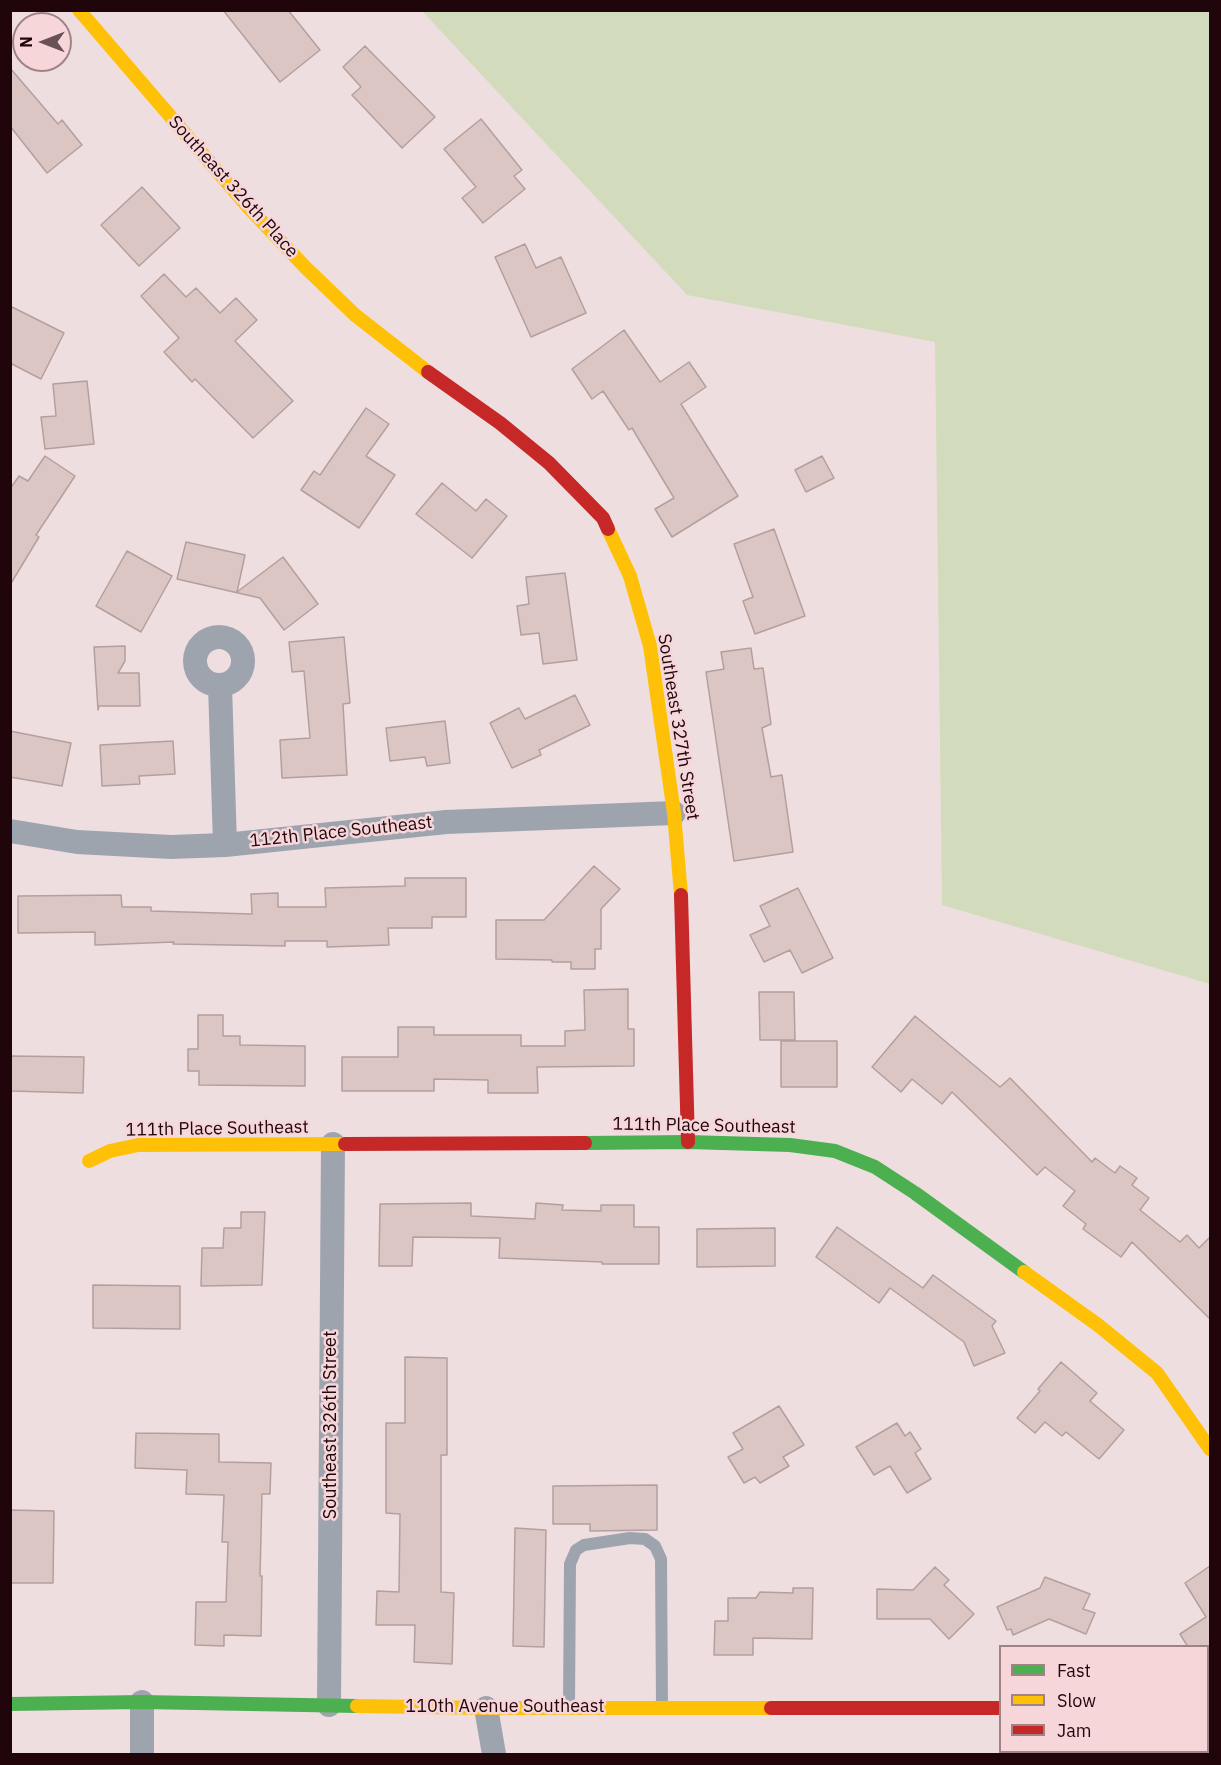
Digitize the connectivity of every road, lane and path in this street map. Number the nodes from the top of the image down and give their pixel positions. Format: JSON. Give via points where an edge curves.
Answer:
{"nodes":[{"id":1,"x":79,"y":10,"type":"edge"},
{"id":2,"x":399,"y":351,"type":"joint"},
{"id":3,"x":220,"y":686,"type":"dead end"},
{"id":4,"x":674,"y":813,"type":"junction"},
{"id":5,"x":10,"y":831,"type":"edge"},
{"id":6,"x":225,"y":845,"type":"junction"},
{"id":7,"x":688,"y":1142,"type":"junction"},
{"id":8,"x":333,"y":1144,"type":"junction"},
{"id":9,"x":89,"y":1161,"type":"dead end"},
{"id":10,"x":1210,"y":1449,"type":"edge"},
{"id":11,"x":142,"y":1702,"type":"junction"},
{"id":12,"x":10,"y":1704,"type":"edge"},
{"id":13,"x":329,"y":1705,"type":"junction"},
{"id":14,"x":486,"y":1708,"type":"junction"},
{"id":15,"x":569,"y":1708,"type":"junction"},
{"id":16,"x":662,"y":1708,"type":"junction"},
{"id":17,"x":999,"y":1708,"type":"edge"},
{"id":18,"x":142,"y":1755,"type":"edge"},
{"id":19,"x":494,"y":1755,"type":"edge"}],
"edges":[{"from":1,"to":2,"type":"street","name":"Southeast 326th Place","via":[[249,208],[313,275]]},
{"from":2,"to":4,"type":"street","name":"Southeast 327th Street","via":[[549,462],[603,518],[630,576],[650,646]]},
{"from":3,"to":6,"type":"street"},
{"from":4,"to":6,"type":"street","name":"112th Place Southeast","via":[[446,822]]},
{"from":4,"to":7,"type":"street","name":"Southeast 327th Street","via":[[680,868]]},
{"from":5,"to":6,"type":"street","name":"112th Place Southeast","via":[[105,845]]},
{"from":7,"to":8,"type":"street","name":"111th Place Southeast"},
{"from":7,"to":10,"type":"street","name":"111th Place Southeast","via":[[814,1148],[849,1155],[874,1167],[1088,1318],[1157,1373]]},
{"from":8,"to":9,"type":"street","name":"111th Place Southeast","via":[[138,1145]]},
{"from":8,"to":13,"type":"street","name":"Southeast 326th Street"},
{"from":11,"to":12,"type":"street","name":"110th Avenue Southeast"},
{"from":11,"to":13,"type":"street","name":"110th Avenue Southeast"},
{"from":11,"to":18,"type":"street"},
{"from":13,"to":14,"type":"street","name":"110th Avenue Southeast"},
{"from":14,"to":15,"type":"street","name":"110th Avenue Southeast"},
{"from":14,"to":19,"type":"street"},
{"from":15,"to":16,"type":"street","name":"110th Avenue Southeast"},
{"from":15,"to":16,"type":"lane","via":[[570,1564],[576,1550],[584,1545],[630,1538],[645,1539],[655,1546],[661,1559]]},
{"from":16,"to":17,"type":"street","name":"110th Avenue Southeast"}]}
